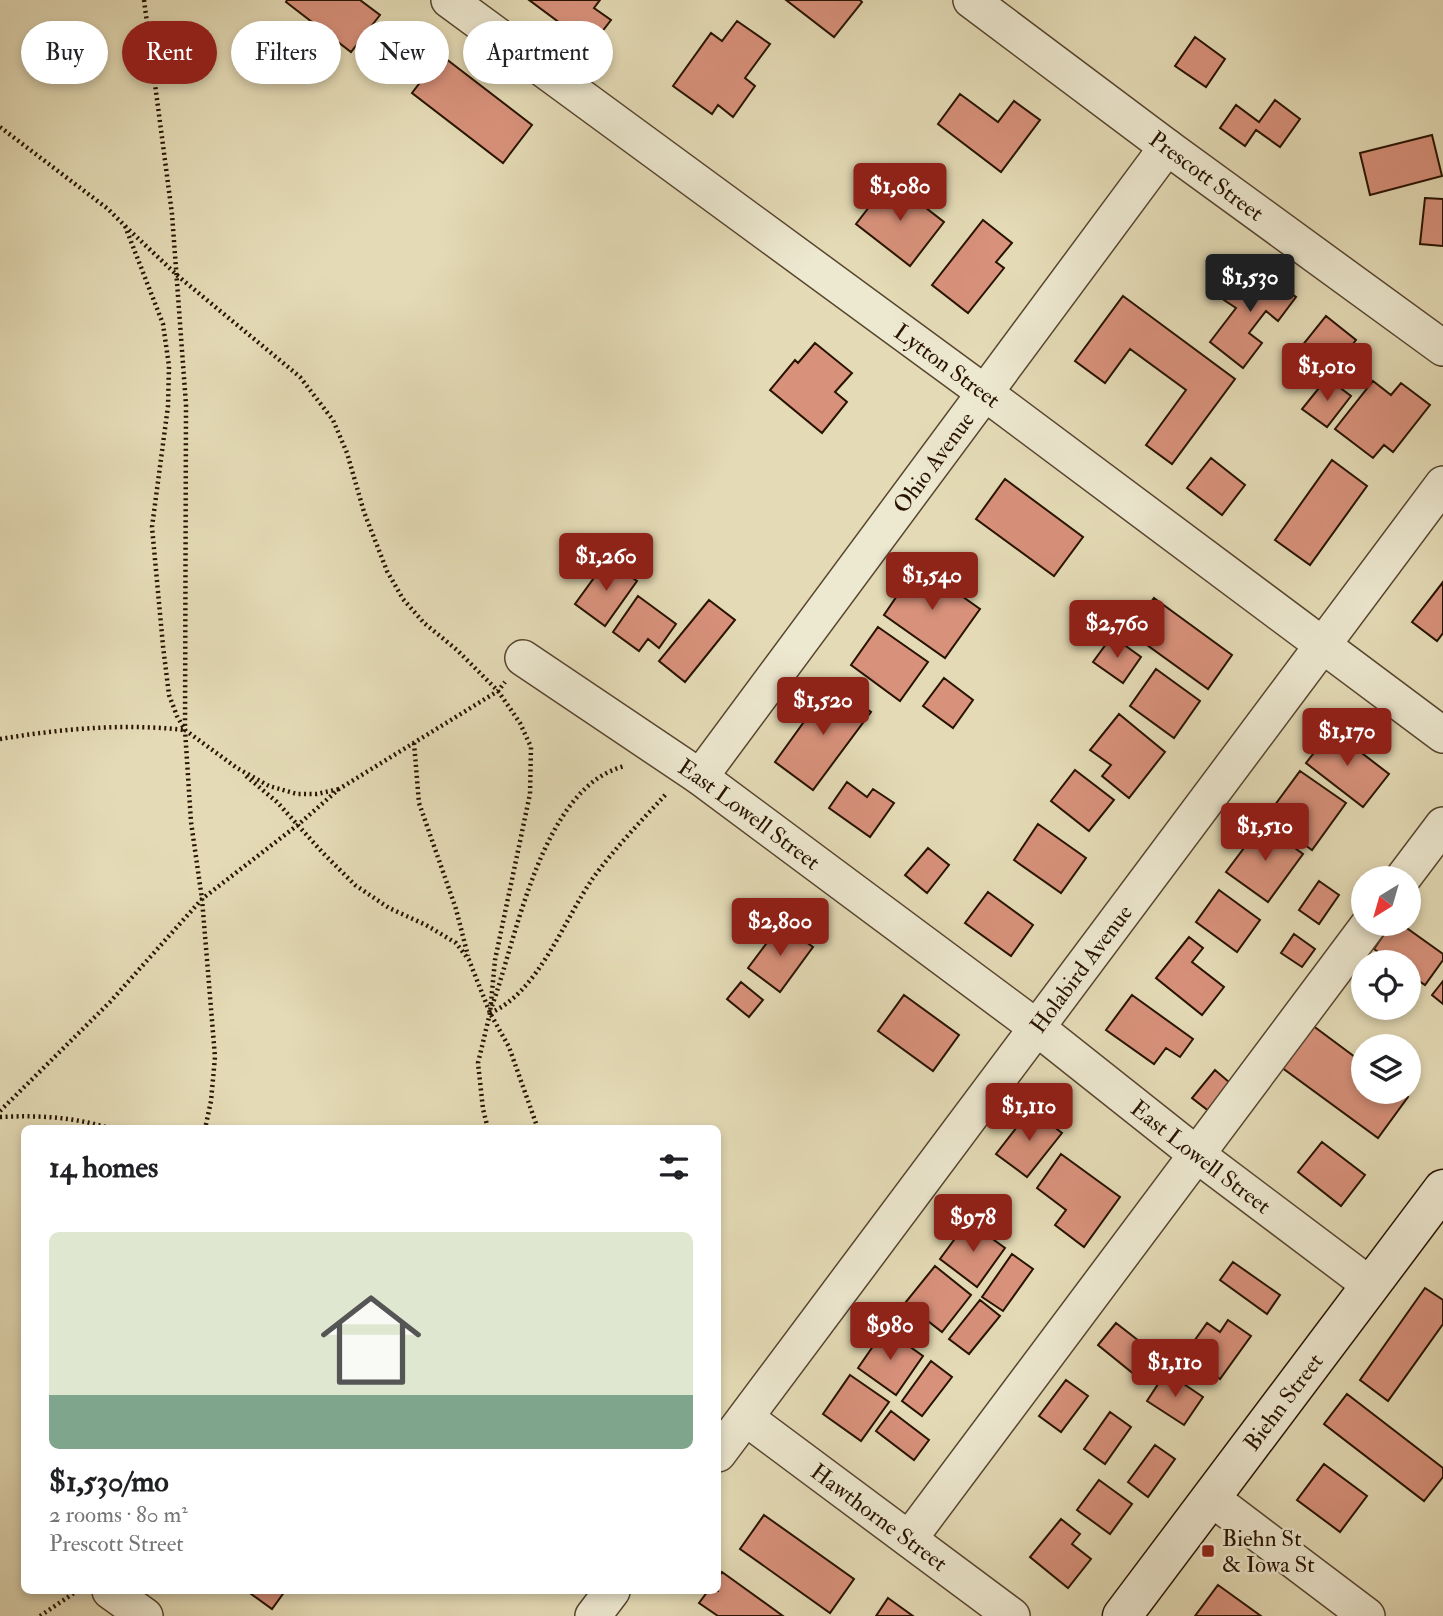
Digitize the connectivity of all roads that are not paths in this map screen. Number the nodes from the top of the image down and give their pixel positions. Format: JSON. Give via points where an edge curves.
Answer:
{"nodes":[{"id":1,"x":449,"y":0,"type":"edge"},
{"id":2,"x":971,"y":0,"type":"edge"},
{"id":3,"x":1167,"y":147,"type":"junction"},
{"id":4,"x":1443,"y":348,"type":"edge"},
{"id":5,"x":985,"y":393,"type":"junction"},
{"id":6,"x":1443,"y":484,"type":"edge"},
{"id":7,"x":1323,"y":645,"type":"junction"},
{"id":8,"x":523,"y":657,"type":"road end"},
{"id":9,"x":1443,"y":735,"type":"edge"},
{"id":10,"x":685,"y":766,"type":"junction"},
{"id":11,"x":1443,"y":825,"type":"edge"},
{"id":12,"x":1412,"y":866,"type":"edge"},
{"id":13,"x":1359,"y":936,"type":"edge"},
{"id":14,"x":1036,"y":1027,"type":"junction"},
{"id":15,"x":1196,"y":1154,"type":"junction"},
{"id":16,"x":1438,"y":1208,"type":"edge"},
{"id":17,"x":1370,"y":1285,"type":"junction"},
{"id":18,"x":746,"y":1418,"type":"junction"},
{"id":19,"x":721,"y":1450,"type":"edge"},
{"id":20,"x":1210,"y":1498,"type":"junction"},
{"id":21,"x":909,"y":1539,"type":"junction"},
{"id":22,"x":114,"y":1594,"type":"edge"},
{"id":23,"x":610,"y":1594,"type":"edge"},
{"id":24,"x":145,"y":1616,"type":"edge"},
{"id":25,"x":593,"y":1616,"type":"edge"},
{"id":26,"x":1012,"y":1616,"type":"edge"},
{"id":27,"x":1122,"y":1616,"type":"edge"},
{"id":28,"x":1367,"y":1616,"type":"edge"}],
"edges":[{"from":1,"to":5,"type":"street","name":"Lytton Street"},
{"from":2,"to":3,"type":"street","name":"Prescott Street"},
{"from":3,"to":4,"type":"street","name":"Prescott Street"},
{"from":3,"to":5,"type":"street","name":"Ohio Avenue"},
{"from":5,"to":7,"type":"street","name":"Lytton Street"},
{"from":5,"to":10,"type":"street","name":"Ohio Avenue"},
{"from":6,"to":7,"type":"street","name":"Holabird Avenue"},
{"from":7,"to":9,"type":"street","name":"Lytton Street"},
{"from":7,"to":14,"type":"street","name":"Holabird Avenue"},
{"from":8,"to":10,"type":"street","name":"East Lowell Street"},
{"from":10,"to":14,"type":"street","name":"East Lowell Street"},
{"from":11,"to":12,"type":"street"},
{"from":13,"to":15,"type":"street"},
{"from":14,"to":15,"type":"street","name":"East Lowell Street"},
{"from":14,"to":18,"type":"street","name":"Holabird Avenue"},
{"from":15,"to":17,"type":"street","name":"East Lowell Street"},
{"from":15,"to":21,"type":"street"},
{"from":16,"to":17,"type":"street","name":"Biehn Street"},
{"from":17,"to":20,"type":"street","name":"Biehn Street"},
{"from":18,"to":19,"type":"street","name":"Holabird Avenue"},
{"from":18,"to":21,"type":"street","name":"Hawthorne Street"},
{"from":20,"to":27,"type":"street","name":"Biehn Street"},
{"from":20,"to":28,"type":"street"},
{"from":21,"to":26,"type":"street","name":"Hawthorne Street"},
{"from":22,"to":24,"type":"street"},
{"from":23,"to":25,"type":"street"}]}
